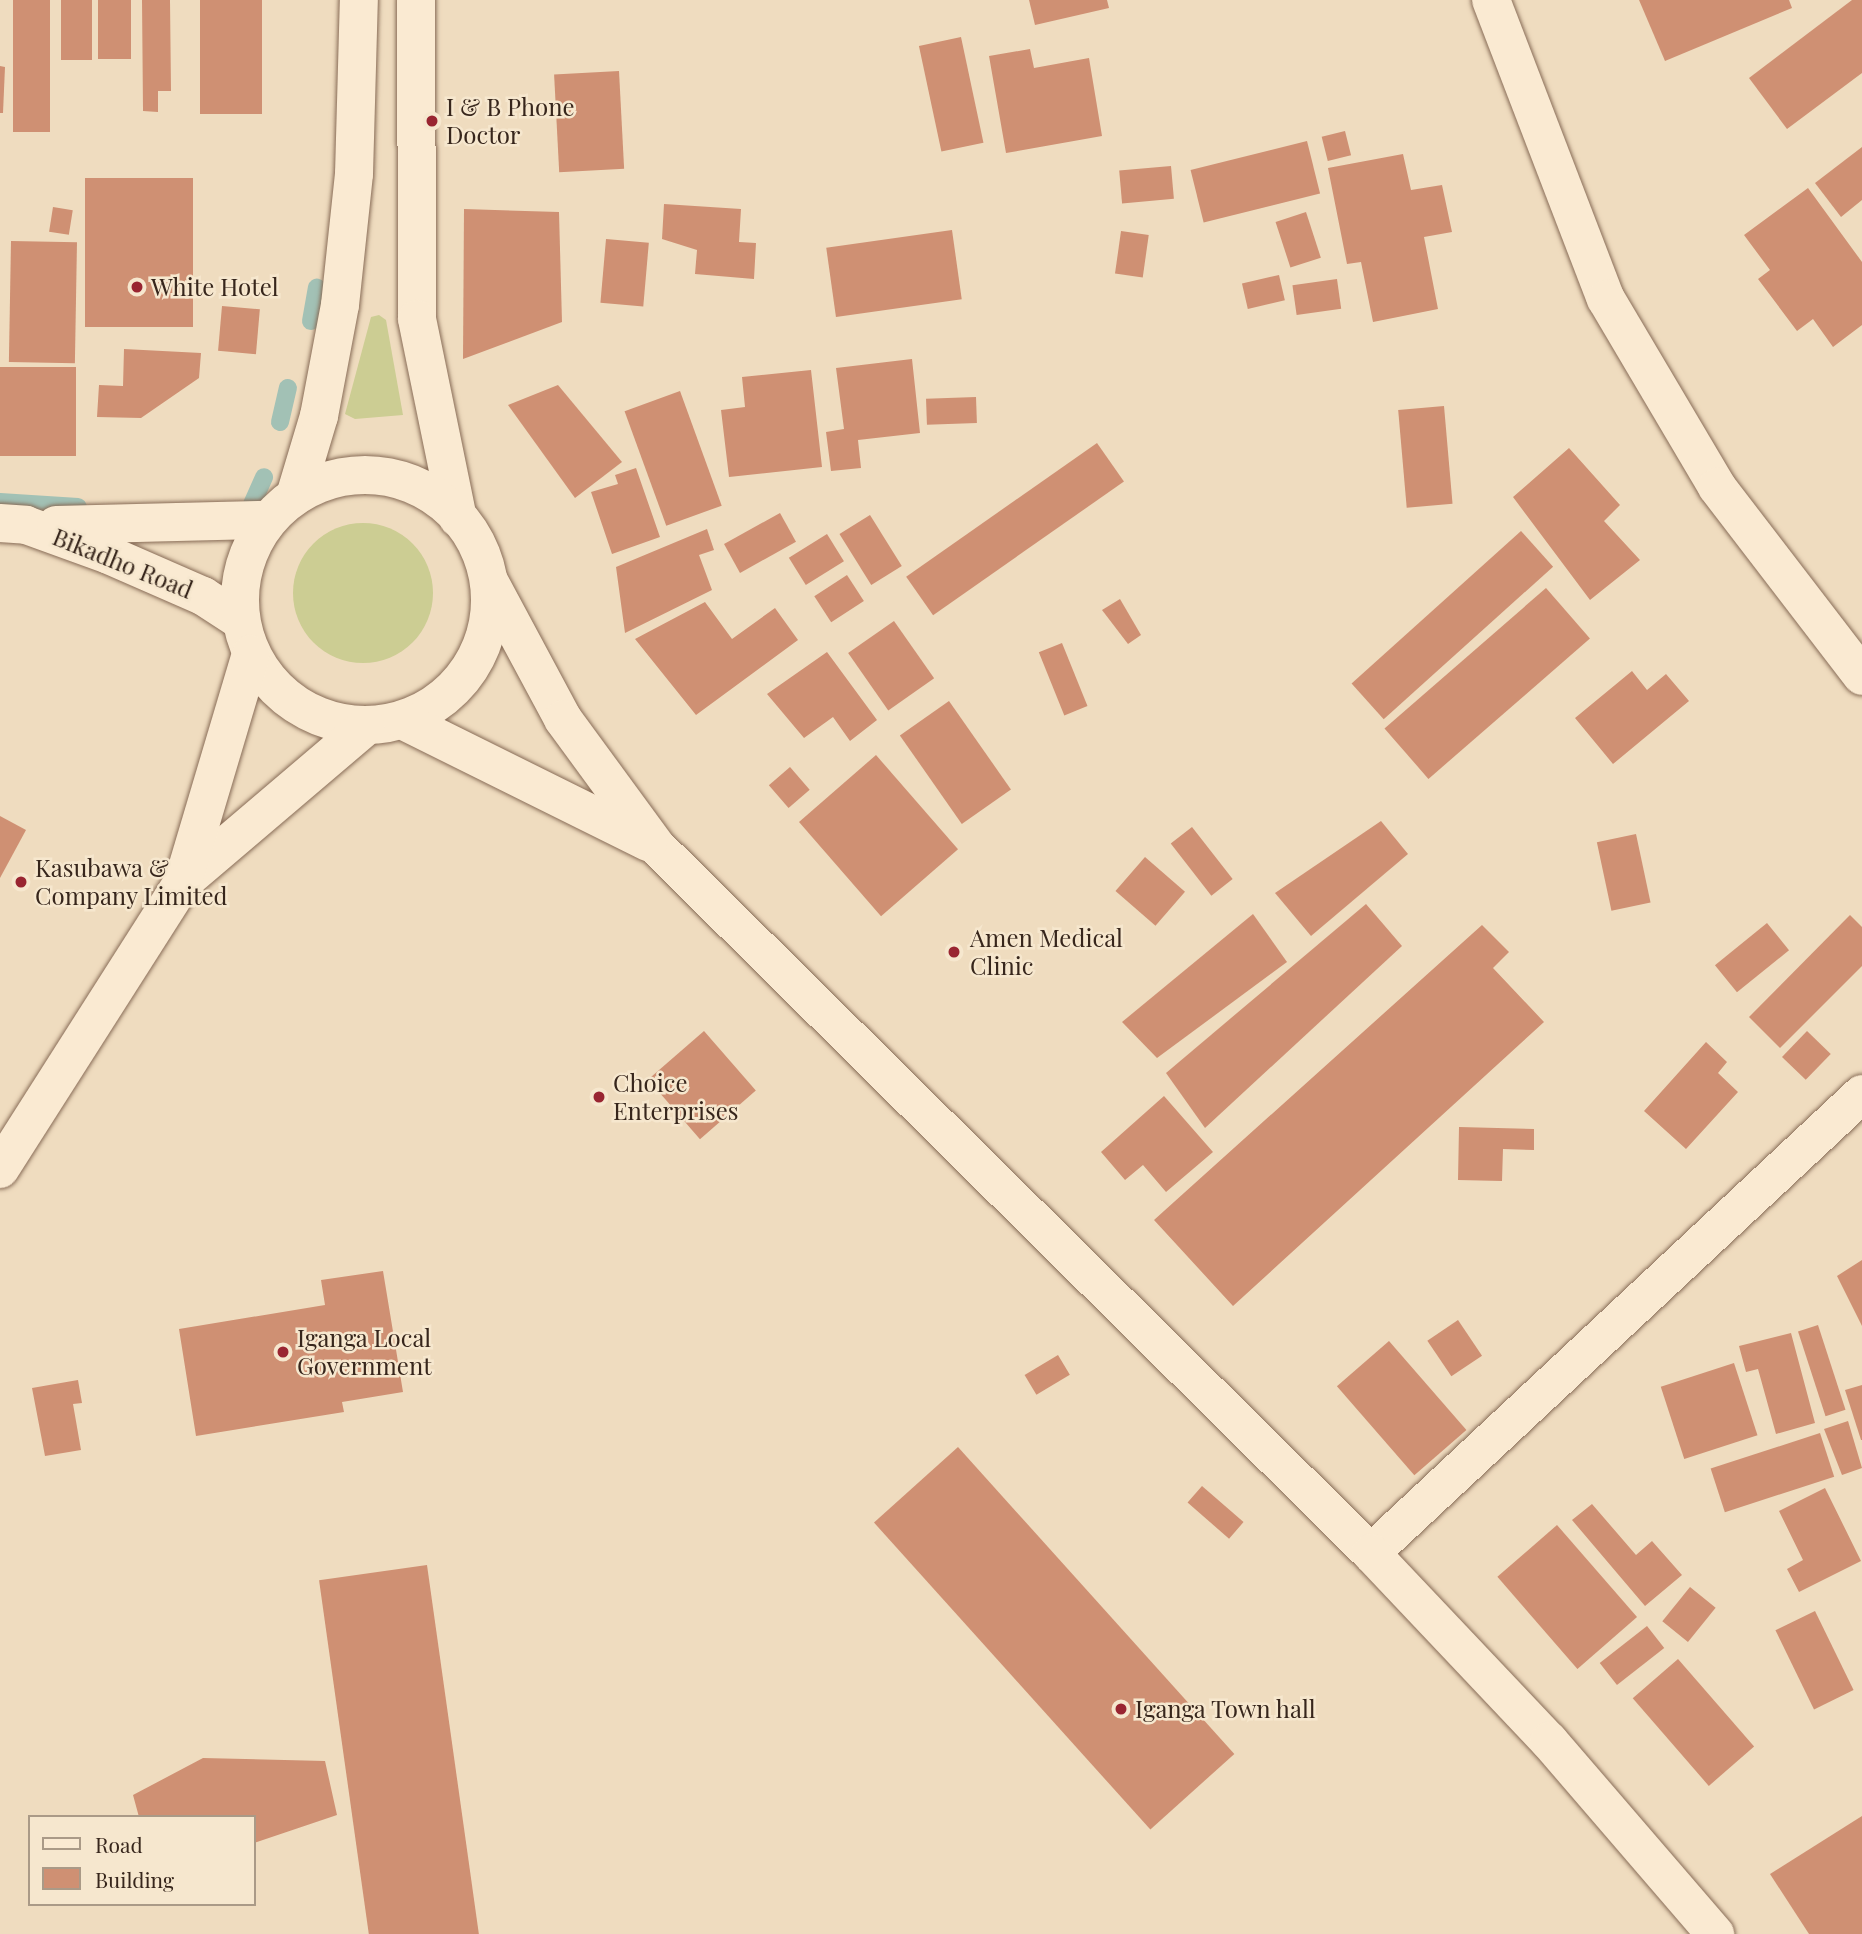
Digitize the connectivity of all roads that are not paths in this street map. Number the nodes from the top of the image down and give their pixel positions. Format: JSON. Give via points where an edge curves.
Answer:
{"nodes":[{"id":1,"x":359,"y":0,"type":"edge"},
{"id":2,"x":416,"y":0,"type":"edge"},
{"id":3,"x":1491,"y":0,"type":"edge"},
{"id":4,"x":281,"y":508,"type":"junction"},
{"id":5,"x":458,"y":518,"type":"junction"},
{"id":6,"x":13,"y":524,"type":"edge"},
{"id":7,"x":489,"y":581,"type":"junction"},
{"id":8,"x":245,"y":637,"type":"junction"},
{"id":9,"x":1862,"y":676,"type":"edge"},
{"id":10,"x":384,"y":723,"type":"junction"},
{"id":11,"x":656,"y":846,"type":"junction"},
{"id":12,"x":183,"y":882,"type":"junction"},
{"id":13,"x":1862,"y":1094,"type":"edge"},
{"id":14,"x":0,"y":1169,"type":"edge"},
{"id":15,"x":1371,"y":1553,"type":"junction"},
{"id":16,"x":1711,"y":1932,"type":"edge"}],
"edges":[{"from":1,"to":4,"type":"main road","via":[[354,174],[340,305],[319,416]]},
{"from":2,"to":5,"type":"main road","via":[[417,319]]},
{"from":3,"to":9,"type":"main road","via":[[1606,299],[1717,487]]},
{"from":4,"to":5,"type":"main road","via":[[328,481],[398,480],[432,494]]},
{"from":4,"to":6,"type":"main road","via":[[210,526]]},
{"from":4,"to":8,"type":"main road","via":[[243,572]]},
{"from":5,"to":7,"type":"main road","via":[[479,547]]},
{"from":6,"to":8,"type":"main road","name":"Bikadho Road","via":[[203,596]]},
{"from":7,"to":10,"type":"main road","via":[[490,617],[480,651],[434,705]]},
{"from":7,"to":11,"type":"main road","via":[[563,719]]},
{"from":8,"to":10,"type":"main road","via":[[270,684],[298,706],[331,721]]},
{"from":8,"to":12,"type":"main road"},
{"from":10,"to":11,"type":"main road"},
{"from":10,"to":12,"type":"main road"},
{"from":11,"to":15,"type":"main road"},
{"from":12,"to":14,"type":"main road"},
{"from":13,"to":15,"type":"main road"},
{"from":15,"to":16,"type":"main road","via":[[1549,1741]]}]}
